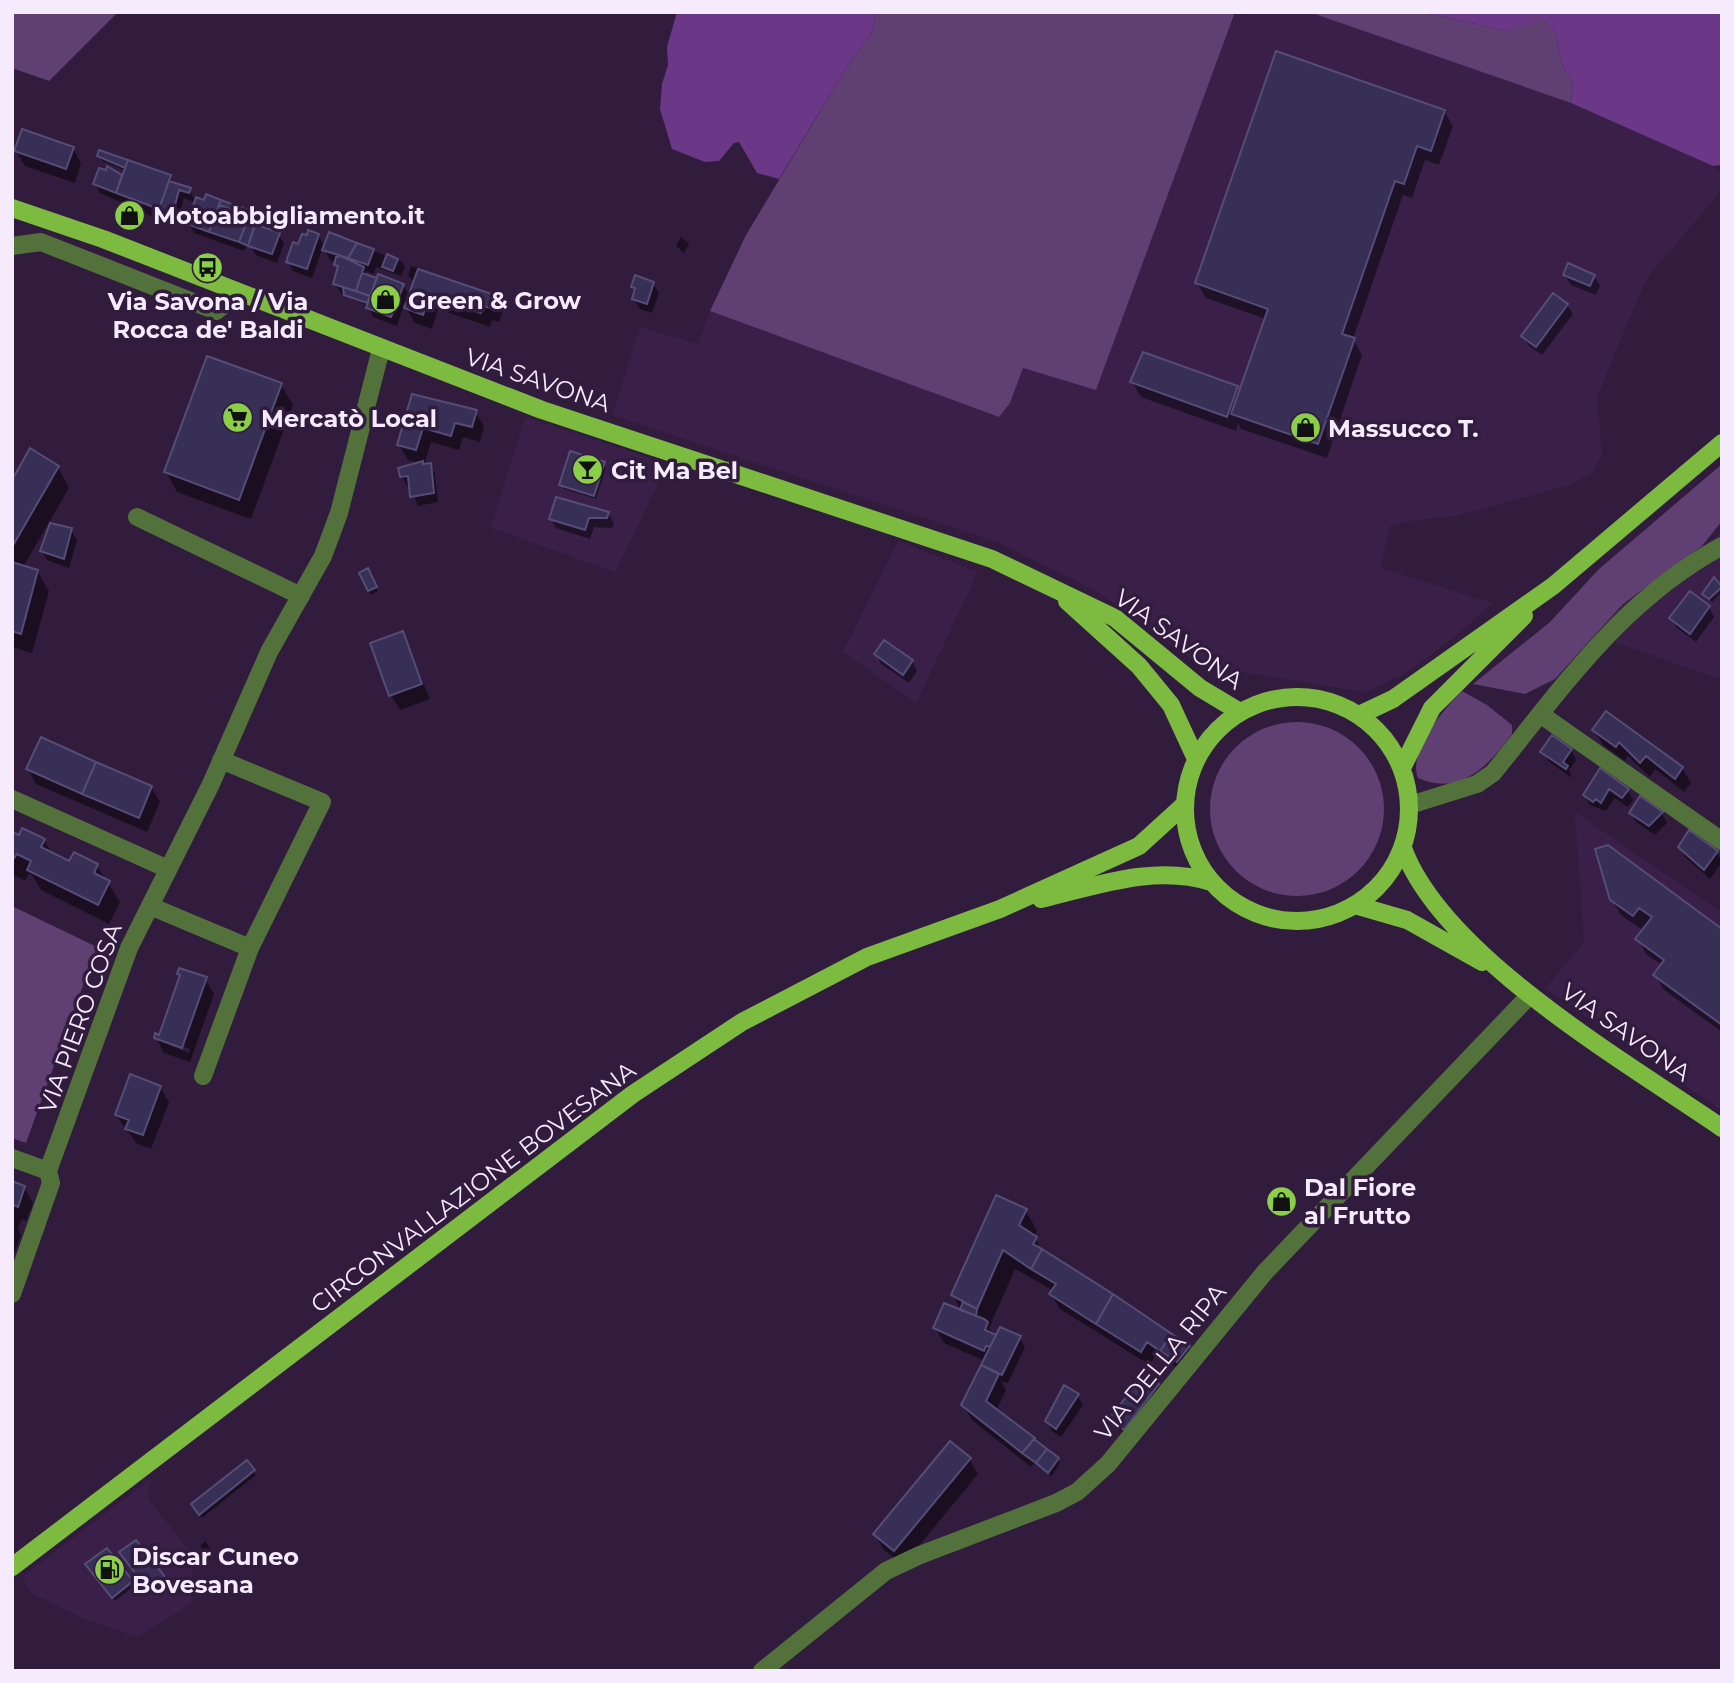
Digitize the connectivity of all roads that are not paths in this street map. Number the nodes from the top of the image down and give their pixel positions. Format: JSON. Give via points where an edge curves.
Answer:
{"nodes":[{"id":1,"x":12,"y":208,"type":"edge"},
{"id":2,"x":12,"y":246,"type":"edge"},
{"id":3,"x":239,"y":293,"type":"junction"},
{"id":4,"x":381,"y":349,"type":"junction"},
{"id":5,"x":1722,"y":443,"type":"edge"},
{"id":6,"x":137,"y":517,"type":"dead end"},
{"id":7,"x":1722,"y":546,"type":"edge"},
{"id":8,"x":1553,"y":586,"type":"junction"},
{"id":9,"x":1051,"y":587,"type":"junction"},
{"id":10,"x":301,"y":596,"type":"junction"},
{"id":11,"x":1240,"y":712,"type":"junction"},
{"id":12,"x":1539,"y":714,"type":"junction"},
{"id":13,"x":1359,"y":715,"type":"junction"},
{"id":14,"x":1196,"y":759,"type":"junction"},
{"id":15,"x":222,"y":760,"type":"junction"},
{"id":16,"x":1402,"y":768,"type":"junction"},
{"id":17,"x":12,"y":799,"type":"edge"},
{"id":18,"x":1184,"y":805,"type":"junction"},
{"id":19,"x":1409,"y":805,"type":"junction"},
{"id":20,"x":1722,"y":841,"type":"edge"},
{"id":21,"x":1403,"y":848,"type":"junction"},
{"id":22,"x":168,"y":869,"type":"junction"},
{"id":23,"x":1211,"y":882,"type":"junction"},
{"id":24,"x":1355,"y":905,"type":"junction"},
{"id":25,"x":150,"y":906,"type":"junction"},
{"id":26,"x":1000,"y":909,"type":"junction"},
{"id":27,"x":250,"y":948,"type":"junction"},
{"id":28,"x":1503,"y":974,"type":"junction"},
{"id":29,"x":1530,"y":995,"type":"junction"},
{"id":30,"x":203,"y":1076,"type":"dead end"},
{"id":31,"x":1722,"y":1128,"type":"edge"},
{"id":32,"x":12,"y":1158,"type":"edge"},
{"id":33,"x":48,"y":1171,"type":"junction"},
{"id":34,"x":12,"y":1294,"type":"edge"},
{"id":35,"x":12,"y":1567,"type":"edge"},
{"id":36,"x":762,"y":1671,"type":"edge"}],
"edges":[{"from":1,"to":3,"type":"main road","name":"VIA SAVONA"},
{"from":2,"to":3,"type":"street","via":[[41,243],[216,311]]},
{"from":3,"to":4,"type":"main road","name":"VIA SAVONA"},
{"from":4,"to":9,"type":"main road","name":"VIA SAVONA","via":[[542,410],[942,540]]},
{"from":4,"to":10,"type":"street","name":"VIA PIERO COSA","via":[[339,513]]},
{"from":5,"to":8,"type":"main road"},
{"from":6,"to":10,"type":"street"},
{"from":7,"to":12,"type":"street","via":[[1682,568],[1620,621]]},
{"from":8,"to":13,"type":"main road","via":[[1393,699]]},
{"from":8,"to":16,"type":"main road","via":[[1432,708]]},
{"from":9,"to":11,"type":"main road","name":"VIA SAVONA","via":[[1115,618],[1200,688]]},
{"from":9,"to":14,"type":"main road","name":"VIA SAVONA","via":[[1139,666],[1171,705]]},
{"from":10,"to":15,"type":"street","name":"VIA PIERO COSA","via":[[269,652]]},
{"from":11,"to":13,"type":"main road","via":[[1269,700],[1300,696],[1331,702]]},
{"from":11,"to":14,"type":"main road","via":[[1222,724]]},
{"from":12,"to":19,"type":"street","via":[[1493,773],[1477,784]]},
{"from":12,"to":20,"type":"street"},
{"from":13,"to":16,"type":"main road","via":[[1385,738]]},
{"from":14,"to":18,"type":"main road"},
{"from":15,"to":22,"type":"street","name":"VIA PIERO COSA"},
{"from":15,"to":27,"type":"street","via":[[322,802]]},
{"from":16,"to":19,"type":"main road"},
{"from":17,"to":22,"type":"street"},
{"from":18,"to":23,"type":"main road","via":[[1196,859]]},
{"from":18,"to":26,"type":"main road","name":"CIRCONVALLAZIONE BOVESANA","via":[[1139,846]]},
{"from":19,"to":21,"type":"main road"},
{"from":21,"to":24,"type":"main road","via":[[1375,890]]},
{"from":21,"to":28,"type":"main road","name":"VIA SAVONA","via":[[1410,869],[1442,913]]},
{"from":22,"to":25,"type":"street","name":"VIA PIERO COSA"},
{"from":23,"to":24,"type":"main road","via":[[1249,910],[1286,921],[1315,920]]},
{"from":23,"to":26,"type":"main road","name":"CIRCONVALLAZIONE BOVESANA","via":[[1184,873],[1134,877]]},
{"from":24,"to":28,"type":"main road","name":"VIA SAVONA","via":[[1407,920]]},
{"from":25,"to":27,"type":"street","name":"VIA PIERO COSA"},
{"from":25,"to":33,"type":"street","name":"VIA PIERO COSA","via":[[129,948]]},
{"from":26,"to":35,"type":"main road","name":"CIRCONVALLAZIONE BOVESANA","via":[[867,957],[742,1021],[633,1094]]},
{"from":27,"to":30,"type":"street"},
{"from":28,"to":29,"type":"main road","name":"VIA SAVONA"},
{"from":29,"to":31,"type":"main road","name":"VIA SAVONA"},
{"from":29,"to":36,"type":"street","name":"VIA DELLA RIPA","via":[[1265,1272],[1108,1464],[1077,1492],[886,1571]]},
{"from":32,"to":33,"type":"street"},
{"from":33,"to":34,"type":"street","name":"VIA PIERO COSA","via":[[51,1183]]}]}
